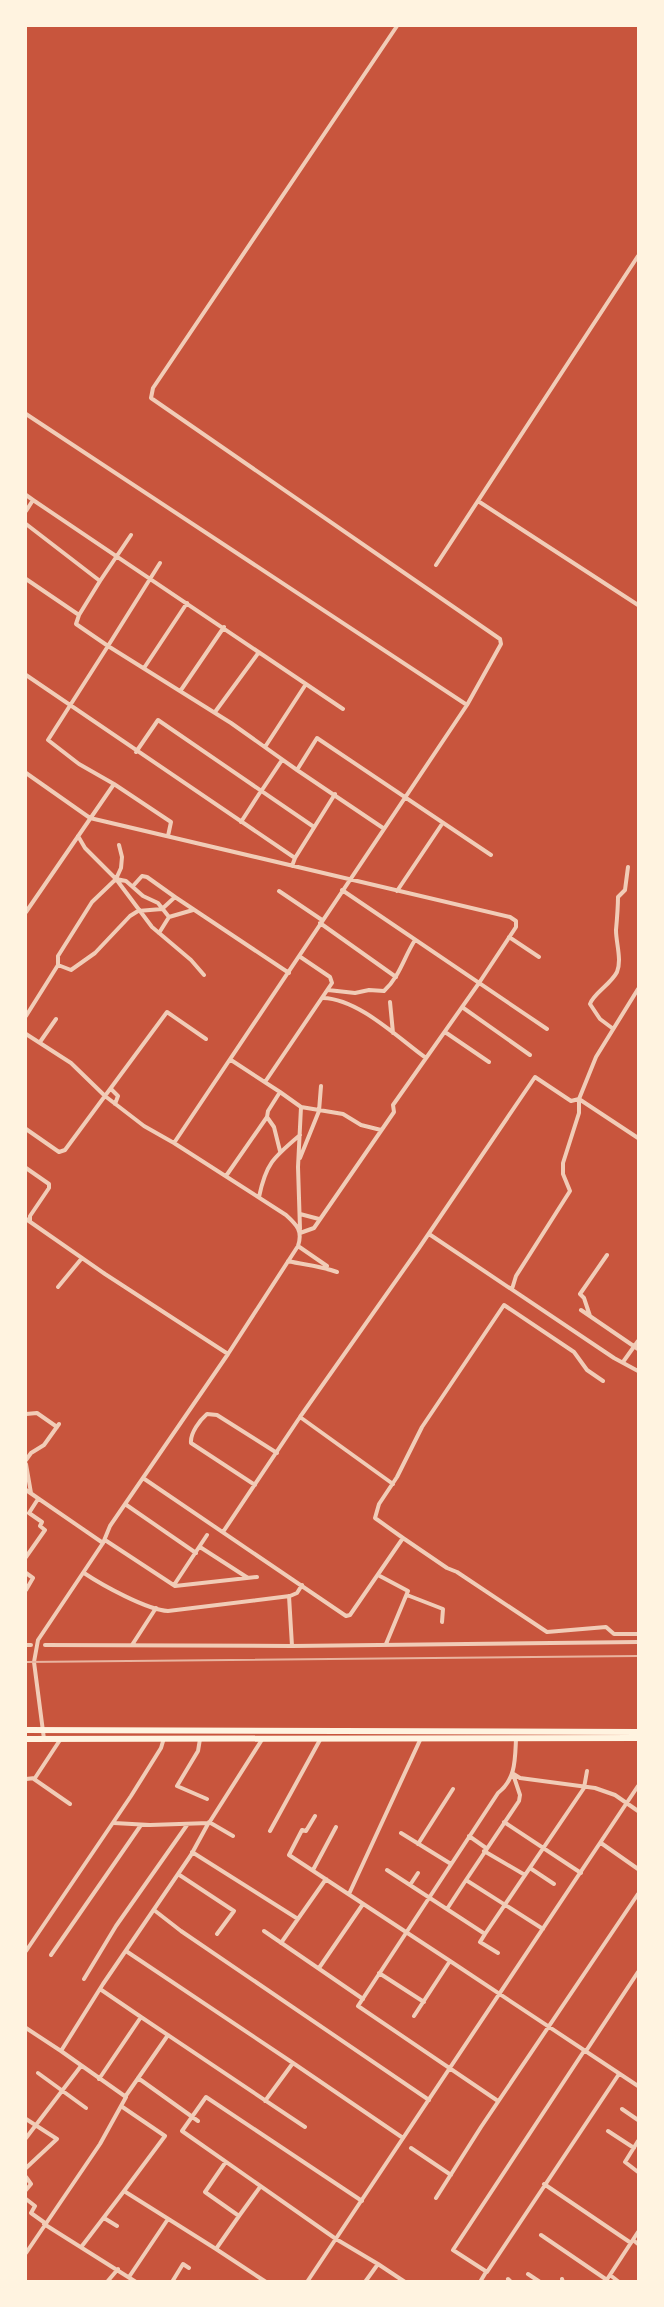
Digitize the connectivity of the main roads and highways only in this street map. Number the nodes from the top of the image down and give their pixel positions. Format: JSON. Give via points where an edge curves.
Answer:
{"nodes":[{"id":1,"x":26,"y":1730,"type":"edge"},
{"id":2,"x":639,"y":1732,"type":"edge"},
{"id":3,"x":530,"y":1734,"type":"junction"},
{"id":4,"x":421,"y":1735,"type":"junction"},
{"id":5,"x":639,"y":1738,"type":"edge"},
{"id":6,"x":26,"y":1739,"type":"edge"}],
"edges":[{"from":1,"to":4,"type":"main road"},
{"from":2,"to":3,"type":"main road"},
{"from":3,"to":4,"type":"main road"},
{"from":3,"to":4,"type":"main road","via":[[516,1738]]},
{"from":3,"to":5,"type":"main road"},
{"from":4,"to":6,"type":"main road"}]}
